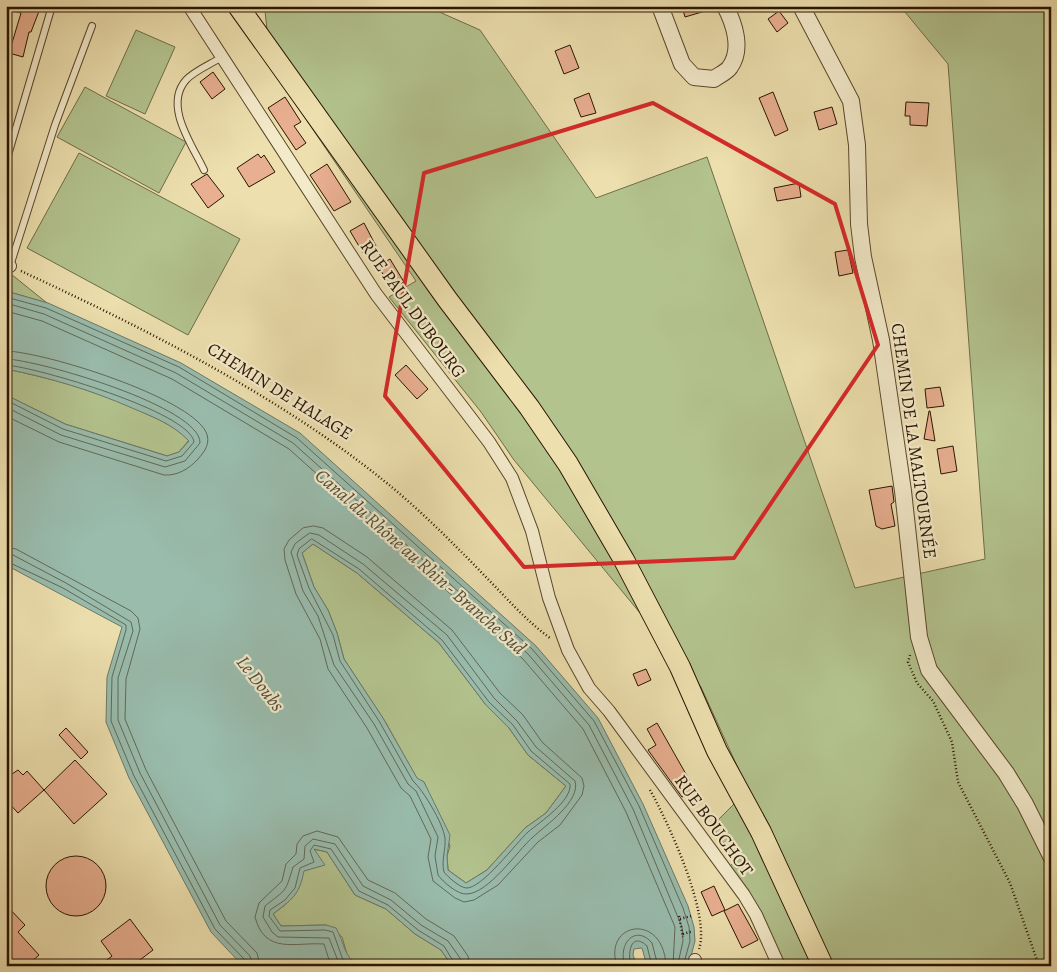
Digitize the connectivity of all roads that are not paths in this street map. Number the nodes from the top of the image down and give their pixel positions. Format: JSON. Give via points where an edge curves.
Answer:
{"nodes":[{"id":1,"x":52,"y":6,"type":"edge"},
{"id":2,"x":189,"y":6,"type":"edge"},
{"id":3,"x":238,"y":6,"type":"edge"},
{"id":4,"x":660,"y":6,"type":"edge"},
{"id":5,"x":725,"y":6,"type":"edge"},
{"id":6,"x":801,"y":6,"type":"edge"},
{"id":7,"x":92,"y":26,"type":"dead end"},
{"id":8,"x":222,"y":57,"type":"junction"},
{"id":9,"x":6,"y":162,"type":"edge"},
{"id":10,"x":204,"y":170,"type":"dead end"},
{"id":11,"x":8,"y":264,"type":"edge"},
{"id":12,"x":609,"y":711,"type":"joint"},
{"id":13,"x":1051,"y":856,"type":"edge"},
{"id":14,"x":779,"y":966,"type":"edge"},
{"id":15,"x":823,"y":966,"type":"edge"}],
"edges":[{"from":1,"to":9,"type":"lane"},
{"from":2,"to":8,"type":"street","name":"RUE PAUL DUBOURG"},
{"from":3,"to":15,"type":"main road","via":[[447,299],[558,448],[624,560],[680,667],[712,742],[761,832]]},
{"from":4,"to":5,"type":"street","via":[[682,64],[694,77],[714,79],[730,67],[736,49],[734,24]]},
{"from":6,"to":13,"type":"street","name":"CHEMIN DE LA MALTOURNÉE","via":[[851,101],[857,145],[863,257],[881,340],[902,481],[919,637],[929,670],[1006,773],[1026,804]]},
{"from":7,"to":11,"type":"lane"},
{"from":8,"to":10,"type":"lane","via":[[186,80],[179,98],[179,116]]},
{"from":8,"to":12,"type":"street","name":"RUE PAUL DUBOURG","via":[[376,294],[489,442],[512,478],[532,531],[549,598],[568,650],[589,688]]},
{"from":12,"to":14,"type":"street","name":"RUE BOUCHOT","via":[[744,895]]}]}
